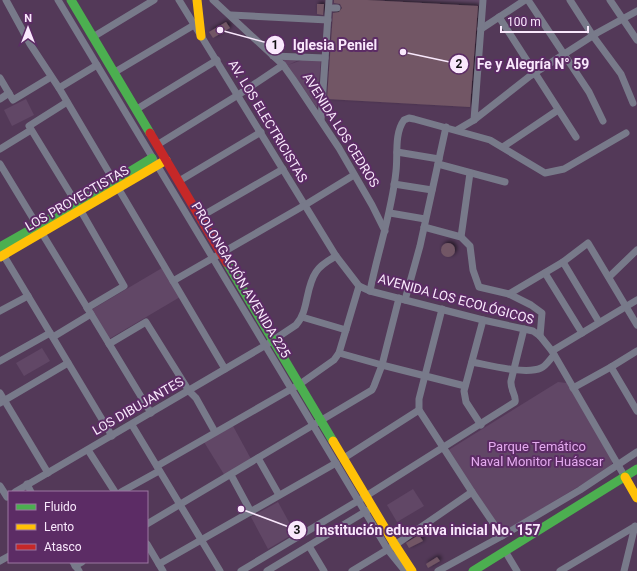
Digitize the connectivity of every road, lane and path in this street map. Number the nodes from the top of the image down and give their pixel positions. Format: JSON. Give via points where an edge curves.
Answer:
{"nodes":[{"id":1,"x":6,"y":0,"type":"edge"},
{"id":2,"x":58,"y":0,"type":"edge"},
{"id":3,"x":72,"y":0,"type":"edge"},
{"id":4,"x":154,"y":0,"type":"edge"},
{"id":5,"x":179,"y":0,"type":"edge"},
{"id":6,"x":197,"y":0,"type":"edge"},
{"id":7,"x":213,"y":0,"type":"edge"},
{"id":8,"x":329,"y":0,"type":"edge"},
{"id":9,"x":483,"y":0,"type":"edge"},
{"id":10,"x":527,"y":0,"type":"edge"},
{"id":11,"x":570,"y":0,"type":"edge"},
{"id":12,"x":610,"y":0,"type":"edge"},
{"id":13,"x":637,"y":11,"type":"edge"},
{"id":14,"x":231,"y":15,"type":"junction"},
{"id":15,"x":499,"y":17,"type":"junction"},
{"id":16,"x":622,"y":19,"type":"junction"},
{"id":17,"x":328,"y":20,"type":"junction"},
{"id":18,"x":194,"y":25,"type":"junction"},
{"id":19,"x":481,"y":29,"type":"junction"},
{"id":20,"x":201,"y":36,"type":"junction"},
{"id":21,"x":594,"y":36,"type":"junction"},
{"id":22,"x":93,"y":37,"type":"junction"},
{"id":23,"x":637,"y":40,"type":"edge"},
{"id":24,"x":564,"y":55,"type":"junction"},
{"id":25,"x":273,"y":56,"type":"junction"},
{"id":26,"x":325,"y":58,"type":"junction"},
{"id":27,"x":217,"y":60,"type":"junction"},
{"id":28,"x":97,"y":65,"type":"junction"},
{"id":29,"x":283,"y":65,"type":"junction"},
{"id":30,"x":115,"y":72,"type":"junction"},
{"id":31,"x":535,"y":74,"type":"junction"},
{"id":32,"x":51,"y":77,"type":"junction"},
{"id":33,"x":0,"y":78,"type":"edge"},
{"id":34,"x":58,"y":88,"type":"junction"},
{"id":35,"x":9,"y":93,"type":"junction"},
{"id":36,"x":238,"y":95,"type":"junction"},
{"id":37,"x":0,"y":99,"type":"edge"},
{"id":38,"x":66,"y":102,"type":"junction"},
{"id":39,"x":633,"y":104,"type":"dead end"},
{"id":40,"x":137,"y":109,"type":"junction"},
{"id":41,"x":558,"y":110,"type":"junction"},
{"id":42,"x":321,"y":120,"type":"junction"},
{"id":43,"x":474,"y":120,"type":"junction"},
{"id":44,"x":603,"y":121,"type":"dead end"},
{"id":45,"x":446,"y":127,"type":"junction"},
{"id":46,"x":31,"y":130,"type":"junction"},
{"id":47,"x":457,"y":130,"type":"junction"},
{"id":48,"x":261,"y":132,"type":"junction"},
{"id":49,"x":626,"y":133,"type":"dead end"},
{"id":50,"x":576,"y":137,"type":"dead end"},
{"id":51,"x":157,"y":145,"type":"junction"},
{"id":52,"x":503,"y":147,"type":"junction"},
{"id":53,"x":0,"y":149,"type":"edge"},
{"id":54,"x":397,"y":152,"type":"junction"},
{"id":55,"x":166,"y":160,"type":"junction"},
{"id":56,"x":155,"y":162,"type":"junction"},
{"id":57,"x":438,"y":162,"type":"junction"},
{"id":58,"x":0,"y":164,"type":"edge"},
{"id":59,"x":283,"y":169,"type":"junction"},
{"id":60,"x":470,"y":173,"type":"junction"},
{"id":61,"x":354,"y":175,"type":"junction"},
{"id":62,"x":179,"y":181,"type":"junction"},
{"id":63,"x":505,"y":182,"type":"dead end"},
{"id":64,"x":394,"y":184,"type":"junction"},
{"id":65,"x":116,"y":185,"type":"junction"},
{"id":66,"x":432,"y":190,"type":"junction"},
{"id":67,"x":305,"y":205,"type":"junction"},
{"id":68,"x":78,"y":207,"type":"junction"},
{"id":69,"x":390,"y":213,"type":"junction"},
{"id":70,"x":200,"y":217,"type":"junction"},
{"id":71,"x":426,"y":219,"type":"junction"},
{"id":72,"x":424,"y":227,"type":"junction"},
{"id":73,"x":39,"y":229,"type":"junction"},
{"id":74,"x":385,"y":231,"type":"junction"},
{"id":75,"x":461,"y":237,"type":"junction"},
{"id":76,"x":637,"y":250,"type":"edge"},
{"id":77,"x":1,"y":252,"type":"edge"},
{"id":78,"x":222,"y":253,"type":"junction"},
{"id":79,"x":336,"y":256,"type":"junction"},
{"id":80,"x":212,"y":258,"type":"junction"},
{"id":81,"x":563,"y":262,"type":"junction"},
{"id":82,"x":545,"y":273,"type":"junction"},
{"id":83,"x":609,"y":277,"type":"junction"},
{"id":84,"x":173,"y":281,"type":"junction"},
{"id":85,"x":360,"y":286,"type":"junction"},
{"id":86,"x":370,"y":290,"type":"junction"},
{"id":87,"x":509,"y":294,"type":"junction"},
{"id":88,"x":28,"y":296,"type":"junction"},
{"id":89,"x":402,"y":299,"type":"junction"},
{"id":90,"x":637,"y":300,"type":"edge"},
{"id":91,"x":626,"y":306,"type":"junction"},
{"id":92,"x":442,"y":310,"type":"junction"},
{"id":93,"x":0,"y":311,"type":"edge"},
{"id":94,"x":89,"y":311,"type":"junction"},
{"id":95,"x":302,"y":317,"type":"junction"},
{"id":96,"x":483,"y":320,"type":"junction"},
{"id":97,"x":599,"y":322,"type":"junction"},
{"id":98,"x":637,"y":325,"type":"edge"},
{"id":99,"x":524,"y":329,"type":"junction"},
{"id":100,"x":346,"y":330,"type":"junction"},
{"id":101,"x":582,"y":333,"type":"junction"},
{"id":102,"x":51,"y":335,"type":"junction"},
{"id":103,"x":540,"y":336,"type":"junction"},
{"id":104,"x":270,"y":343,"type":"junction"},
{"id":105,"x":109,"y":344,"type":"junction"},
{"id":106,"x":637,"y":351,"type":"edge"},
{"id":107,"x":339,"y":353,"type":"junction"},
{"id":108,"x":553,"y":353,"type":"junction"},
{"id":109,"x":0,"y":361,"type":"edge"},
{"id":110,"x":472,"y":362,"type":"junction"},
{"id":111,"x":68,"y":363,"type":"junction"},
{"id":112,"x":382,"y":365,"type":"junction"},
{"id":113,"x":611,"y":368,"type":"junction"},
{"id":114,"x":226,"y":369,"type":"junction"},
{"id":115,"x":513,"y":370,"type":"junction"},
{"id":116,"x":425,"y":375,"type":"junction"},
{"id":117,"x":300,"y":384,"type":"junction"},
{"id":118,"x":465,"y":386,"type":"junction"},
{"id":119,"x":573,"y":388,"type":"junction"},
{"id":120,"x":290,"y":389,"type":"junction"},
{"id":121,"x":189,"y":391,"type":"junction"},
{"id":122,"x":0,"y":393,"type":"edge"},
{"id":123,"x":2,"y":402,"type":"edge"},
{"id":124,"x":635,"y":403,"type":"edge"},
{"id":125,"x":419,"y":410,"type":"junction"},
{"id":126,"x":637,"y":411,"type":"edge"},
{"id":127,"x":151,"y":413,"type":"junction"},
{"id":128,"x":317,"y":423,"type":"junction"},
{"id":129,"x":132,"y":425,"type":"junction"},
{"id":130,"x":481,"y":425,"type":"junction"},
{"id":131,"x":216,"y":432,"type":"junction"},
{"id":132,"x":112,"y":436,"type":"junction"},
{"id":133,"x":443,"y":448,"type":"junction"},
{"id":134,"x":88,"y":450,"type":"junction"},
{"id":135,"x":637,"y":452,"type":"edge"},
{"id":136,"x":258,"y":458,"type":"junction"},
{"id":137,"x":344,"y":458,"type":"junction"},
{"id":138,"x":336,"y":463,"type":"junction"},
{"id":139,"x":617,"y":465,"type":"junction"},
{"id":140,"x":158,"y":468,"type":"junction"},
{"id":141,"x":637,"y":469,"type":"edge"},
{"id":142,"x":48,"y":473,"type":"junction"},
{"id":143,"x":231,"y":475,"type":"junction"},
{"id":144,"x":625,"y":477,"type":"junction"},
{"id":145,"x":27,"y":484,"type":"junction"},
{"id":146,"x":0,"y":486,"type":"edge"},
{"id":147,"x":16,"y":491,"type":"edge"},
{"id":148,"x":30,"y":491,"type":"edge"},
{"id":149,"x":114,"y":491,"type":"edge"},
{"id":150,"x":123,"y":491,"type":"edge"},
{"id":151,"x":472,"y":492,"type":"junction"},
{"id":152,"x":279,"y":495,"type":"junction"},
{"id":153,"x":5,"y":498,"type":"edge"},
{"id":154,"x":362,"y":498,"type":"junction"},
{"id":155,"x":637,"y":498,"type":"edge"},
{"id":156,"x":180,"y":505,"type":"junction"},
{"id":157,"x":369,"y":510,"type":"junction"},
{"id":158,"x":251,"y":512,"type":"junction"},
{"id":159,"x":148,"y":523,"type":"edge"},
{"id":160,"x":636,"y":526,"type":"edge"},
{"id":161,"x":502,"y":536,"type":"junction"},
{"id":162,"x":202,"y":540,"type":"junction"},
{"id":163,"x":148,"y":546,"type":"edge"},
{"id":164,"x":309,"y":546,"type":"junction"},
{"id":165,"x":391,"y":547,"type":"junction"},
{"id":166,"x":504,"y":551,"type":"junction"},
{"id":167,"x":161,"y":569,"type":"edge"},
{"id":168,"x":220,"y":571,"type":"edge"},
{"id":169,"x":241,"y":571,"type":"edge"},
{"id":170,"x":267,"y":571,"type":"edge"},
{"id":171,"x":324,"y":571,"type":"edge"},
{"id":172,"x":352,"y":571,"type":"edge"},
{"id":173,"x":405,"y":571,"type":"edge"},
{"id":174,"x":412,"y":571,"type":"edge"},
{"id":175,"x":438,"y":571,"type":"edge"},
{"id":176,"x":473,"y":571,"type":"edge"},
{"id":177,"x":516,"y":571,"type":"edge"},
{"id":178,"x":560,"y":571,"type":"edge"},
{"id":179,"x":624,"y":571,"type":"edge"}],
"edges":[{"from":1,"to":32,"type":"street"},
{"from":2,"to":28,"type":"street","name":"PROLONGACIÓN AVENIDA 225"},
{"from":3,"to":22,"type":"main road","name":"PROLONGACIÓN AVENIDA 225"},
{"from":4,"to":22,"type":"street"},
{"from":5,"to":18,"type":"street","name":"AV. LOS ELECTRICISTAS"},
{"from":6,"to":20,"type":"main road"},
{"from":7,"to":14,"type":"street","name":"AVENIDA LOS CEDROS"},
{"from":8,"to":17,"type":"street"},
{"from":9,"to":19,"type":"street"},
{"from":10,"to":15,"type":"street"},
{"from":10,"to":24,"type":"street"},
{"from":11,"to":21,"type":"street"},
{"from":12,"to":16,"type":"street"},
{"from":13,"to":16,"type":"street"},
{"from":14,"to":17,"type":"street"},
{"from":14,"to":25,"type":"street","name":"AVENIDA LOS CEDROS"},
{"from":15,"to":19,"type":"street"},
{"from":15,"to":31,"type":"street"},
{"from":16,"to":21,"type":"street"},
{"from":16,"to":23,"type":"street"},
{"from":17,"to":26,"type":"street"},
{"from":18,"to":20,"type":"street","name":"AV. LOS ELECTRICISTAS"},
{"from":18,"to":30,"type":"street"},
{"from":19,"to":43,"type":"street"},
{"from":20,"to":27,"type":"street","name":"AV. LOS ELECTRICISTAS"},
{"from":21,"to":24,"type":"street"},
{"from":21,"to":39,"type":"street","via":[[621,74]]},
{"from":22,"to":30,"type":"main road","name":"PROLONGACIÓN AVENIDA 225"},
{"from":24,"to":31,"type":"street"},
{"from":24,"to":44,"type":"street","via":[[590,92]]},
{"from":25,"to":26,"type":"street"},
{"from":25,"to":29,"type":"street","name":"AVENIDA LOS CEDROS"},
{"from":26,"to":42,"type":"street"},
{"from":27,"to":36,"type":"street","name":"AV. LOS ELECTRICISTAS"},
{"from":27,"to":40,"type":"street"},
{"from":28,"to":34,"type":"street"},
{"from":28,"to":56,"type":"street","name":"PROLONGACIÓN AVENIDA 225"},
{"from":29,"to":36,"type":"street"},
{"from":29,"to":42,"type":"street","name":"AVENIDA LOS CEDROS"},
{"from":30,"to":40,"type":"main road","name":"PROLONGACIÓN AVENIDA 225"},
{"from":31,"to":41,"type":"street"},
{"from":31,"to":43,"type":"street"},
{"from":32,"to":34,"type":"street"},
{"from":32,"to":35,"type":"street","via":[[13,100]]},
{"from":33,"to":35,"type":"street"},
{"from":34,"to":38,"type":"street"},
{"from":35,"to":37,"type":"street"},
{"from":36,"to":48,"type":"street","name":"AV. LOS ELECTRICISTAS"},
{"from":36,"to":51,"type":"street"},
{"from":38,"to":46,"type":"street","via":[[29,126]]},
{"from":38,"to":65,"type":"street"},
{"from":40,"to":51,"type":"main road","name":"PROLONGACIÓN AVENIDA 225"},
{"from":41,"to":50,"type":"street"},
{"from":41,"to":52,"type":"street"},
{"from":42,"to":61,"type":"street","name":"AVENIDA LOS CEDROS"},
{"from":43,"to":47,"type":"street"},
{"from":45,"to":47,"type":"street"},
{"from":45,"to":54,"type":"street","via":[[409,118],[404,120],[398,131]]},
{"from":45,"to":57,"type":"street"},
{"from":46,"to":53,"type":"street"},
{"from":46,"to":68,"type":"street"},
{"from":47,"to":52,"type":"street","via":[[490,140]]},
{"from":48,"to":59,"type":"street","name":"AV. LOS ELECTRICISTAS"},
{"from":48,"to":62,"type":"street"},
{"from":49,"to":52,"type":"street","via":[[564,169],[545,173]]},
{"from":51,"to":55,"type":"main road","name":"PROLONGACIÓN AVENIDA 225"},
{"from":54,"to":57,"type":"street"},
{"from":54,"to":64,"type":"street"},
{"from":55,"to":56,"type":"main road","name":"LOS PROYECTISTAS"},
{"from":55,"to":62,"type":"main road","name":"PROLONGACIÓN AVENIDA 225"},
{"from":56,"to":65,"type":"main road","name":"LOS PROYECTISTAS"},
{"from":56,"to":80,"type":"street","name":"PROLONGACIÓN AVENIDA 225"},
{"from":57,"to":60,"type":"street"},
{"from":57,"to":66,"type":"street"},
{"from":58,"to":73,"type":"street"},
{"from":59,"to":67,"type":"street","name":"AV. LOS ELECTRICISTAS"},
{"from":59,"to":70,"type":"street"},
{"from":60,"to":63,"type":"street"},
{"from":60,"to":75,"type":"street"},
{"from":61,"to":67,"type":"street"},
{"from":61,"to":74,"type":"street","name":"AVENIDA LOS CEDROS"},
{"from":62,"to":70,"type":"main road","name":"PROLONGACIÓN AVENIDA 225"},
{"from":64,"to":66,"type":"street"},
{"from":64,"to":69,"type":"street"},
{"from":65,"to":68,"type":"main road","name":"LOS PROYECTISTAS"},
{"from":65,"to":84,"type":"street"},
{"from":66,"to":71,"type":"street"},
{"from":67,"to":78,"type":"street"},
{"from":67,"to":79,"type":"street","name":"AV. LOS ELECTRICISTAS"},
{"from":68,"to":73,"type":"main road","name":"LOS PROYECTISTAS"},
{"from":68,"to":94,"type":"street","via":[[124,286]]},
{"from":69,"to":71,"type":"street"},
{"from":69,"to":74,"type":"street"},
{"from":70,"to":78,"type":"main road","name":"PROLONGACIÓN AVENIDA 225"},
{"from":71,"to":72,"type":"street"},
{"from":72,"to":75,"type":"street"},
{"from":72,"to":89,"type":"street"},
{"from":73,"to":77,"type":"main road","name":"LOS PROYECTISTAS"},
{"from":73,"to":94,"type":"street"},
{"from":74,"to":86,"type":"street"},
{"from":75,"to":87,"type":"street","via":[[470,246],[473,270],[479,287]]},
{"from":76,"to":83,"type":"street"},
{"from":77,"to":88,"type":"street"},
{"from":78,"to":80,"type":"street"},
{"from":78,"to":104,"type":"main road","name":"PROLONGACIÓN AVENIDA 225"},
{"from":79,"to":85,"type":"street","name":"AVENIDA LOS ECOLÓGICOS"},
{"from":79,"to":95,"type":"street","via":[[316,272]]},
{"from":80,"to":84,"type":"street"},
{"from":80,"to":104,"type":"street","name":"PROLONGACIÓN AVENIDA 225"},
{"from":81,"to":82,"type":"street"},
{"from":81,"to":83,"type":"street","via":[[588,243]]},
{"from":81,"to":97,"type":"street"},
{"from":82,"to":87,"type":"street"},
{"from":82,"to":101,"type":"street"},
{"from":83,"to":91,"type":"street"},
{"from":84,"to":114,"type":"street"},
{"from":85,"to":86,"type":"street","name":"AVENIDA LOS ECOLÓGICOS"},
{"from":85,"to":100,"type":"street"},
{"from":86,"to":89,"type":"street","name":"AVENIDA LOS ECOLÓGICOS"},
{"from":87,"to":103,"type":"street","via":[[542,313]]},
{"from":88,"to":93,"type":"street"},
{"from":88,"to":102,"type":"street"},
{"from":89,"to":92,"type":"street","name":"AVENIDA LOS ECOLÓGICOS"},
{"from":89,"to":112,"type":"street"},
{"from":90,"to":91,"type":"street"},
{"from":91,"to":97,"type":"street"},
{"from":91,"to":98,"type":"street"},
{"from":92,"to":96,"type":"street","name":"AVENIDA LOS ECOLÓGICOS"},
{"from":92,"to":116,"type":"street"},
{"from":94,"to":102,"type":"street"},
{"from":94,"to":105,"type":"street"},
{"from":95,"to":100,"type":"street"},
{"from":95,"to":104,"type":"street","name":"LOS DIBUJANTES","via":[[296,325]]},
{"from":96,"to":99,"type":"street","name":"AVENIDA LOS ECOLÓGICOS"},
{"from":96,"to":110,"type":"street"},
{"from":97,"to":101,"type":"street"},
{"from":99,"to":103,"type":"street","name":"AVENIDA LOS ECOLÓGICOS"},
{"from":99,"to":115,"type":"street"},
{"from":100,"to":107,"type":"street"},
{"from":101,"to":108,"type":"street"},
{"from":102,"to":109,"type":"street"},
{"from":102,"to":111,"type":"street"},
{"from":103,"to":108,"type":"street","name":"AVENIDA LOS ECOLÓGICOS"},
{"from":104,"to":114,"type":"street","name":"LOS DIBUJANTES"},
{"from":104,"to":117,"type":"main road","name":"PROLONGACIÓN AVENIDA 225"},
{"from":104,"to":120,"type":"street","name":"PROLONGACIÓN AVENIDA 225"},
{"from":105,"to":121,"type":"street","via":[[146,322]]},
{"from":105,"to":127,"type":"street"},
{"from":106,"to":113,"type":"street"},
{"from":107,"to":112,"type":"street"},
{"from":107,"to":117,"type":"street","via":[[334,360]]},
{"from":108,"to":115,"type":"street","via":[[540,368]]},
{"from":108,"to":119,"type":"street","name":"AVENIDA LOS ECOLÓGICOS"},
{"from":110,"to":115,"type":"street"},
{"from":110,"to":118,"type":"street"},
{"from":111,"to":123,"type":"street"},
{"from":111,"to":132,"type":"street"},
{"from":112,"to":116,"type":"street"},
{"from":112,"to":128,"type":"street","via":[[372,390]]},
{"from":113,"to":119,"type":"street"},
{"from":113,"to":124,"type":"street"},
{"from":114,"to":121,"type":"street","name":"LOS DIBUJANTES"},
{"from":115,"to":130,"type":"street","via":[[510,387],[516,402]]},
{"from":116,"to":118,"type":"street"},
{"from":116,"to":125,"type":"street"},
{"from":117,"to":120,"type":"street"},
{"from":117,"to":128,"type":"main road","name":"PROLONGACIÓN AVENIDA 225"},
{"from":118,"to":130,"type":"street","via":[[466,402]]},
{"from":119,"to":139,"type":"street","name":"AVENIDA LOS ECOLÓGICOS"},
{"from":120,"to":128,"type":"street","name":"PROLONGACIÓN AVENIDA 225"},
{"from":120,"to":131,"type":"street"},
{"from":121,"to":127,"type":"street","name":"LOS DIBUJANTES"},
{"from":121,"to":131,"type":"street"},
{"from":122,"to":123,"type":"street"},
{"from":123,"to":142,"type":"street"},
{"from":124,"to":126,"type":"street"},
{"from":125,"to":133,"type":"street"},
{"from":125,"to":137,"type":"street"},
{"from":127,"to":129,"type":"street","name":"LOS DIBUJANTES"},
{"from":128,"to":136,"type":"street"},
{"from":128,"to":137,"type":"main road","name":"PROLONGACIÓN AVENIDA 225"},
{"from":128,"to":138,"type":"street","name":"PROLONGACIÓN AVENIDA 225"},
{"from":129,"to":132,"type":"street","name":"LOS DIBUJANTES"},
{"from":129,"to":140,"type":"street"},
{"from":130,"to":133,"type":"street"},
{"from":131,"to":140,"type":"street"},
{"from":132,"to":134,"type":"street","name":"LOS DIBUJANTES"},
{"from":133,"to":151,"type":"street"},
{"from":133,"to":154,"type":"street"},
{"from":134,"to":142,"type":"street","name":"LOS DIBUJANTES"},
{"from":134,"to":149,"type":"street"},
{"from":135,"to":139,"type":"street"},
{"from":136,"to":143,"type":"street"},
{"from":136,"to":152,"type":"street"},
{"from":137,"to":154,"type":"main road","name":"PROLONGACIÓN AVENIDA 225"},
{"from":138,"to":152,"type":"street"},
{"from":138,"to":154,"type":"street","name":"PROLONGACIÓN AVENIDA 225"},
{"from":139,"to":144,"type":"street","name":"AVENIDA LOS ECOLÓGICOS"},
{"from":139,"to":161,"type":"street"},
{"from":140,"to":150,"type":"street"},
{"from":140,"to":156,"type":"street"},
{"from":141,"to":144,"type":"main road"},
{"from":142,"to":145,"type":"street","name":"LOS DIBUJANTES"},
{"from":143,"to":156,"type":"street"},
{"from":143,"to":158,"type":"street"},
{"from":144,"to":155,"type":"main road","name":"AVENIDA LOS ECOLÓGICOS"},
{"from":144,"to":166,"type":"main road"},
{"from":145,"to":147,"type":"street","name":"LOS DIBUJANTES"},
{"from":145,"to":148,"type":"street"},
{"from":146,"to":153,"type":"street"},
{"from":151,"to":161,"type":"street"},
{"from":151,"to":165,"type":"street"},
{"from":152,"to":158,"type":"street"},
{"from":154,"to":157,"type":"main road","name":"PROLONGACIÓN AVENIDA 225"},
{"from":154,"to":169,"type":"street"},
{"from":156,"to":159,"type":"street"},
{"from":156,"to":162,"type":"street"},
{"from":157,"to":164,"type":"street"},
{"from":157,"to":165,"type":"main road","name":"PROLONGACIÓN AVENIDA 225"},
{"from":158,"to":162,"type":"street"},
{"from":160,"to":178,"type":"street"},
{"from":160,"to":179,"type":"street"},
{"from":161,"to":175,"type":"street"},
{"from":162,"to":167,"type":"street"},
{"from":162,"to":168,"type":"street"},
{"from":163,"to":167,"type":"street"},
{"from":164,"to":170,"type":"street"},
{"from":164,"to":171,"type":"street"},
{"from":165,"to":172,"type":"street"},
{"from":165,"to":173,"type":"street","name":"PROLONGACIÓN AVENIDA 225"},
{"from":165,"to":174,"type":"main road","name":"PROLONGACIÓN AVENIDA 225"},
{"from":166,"to":176,"type":"main road"},
{"from":166,"to":177,"type":"street"}]}
